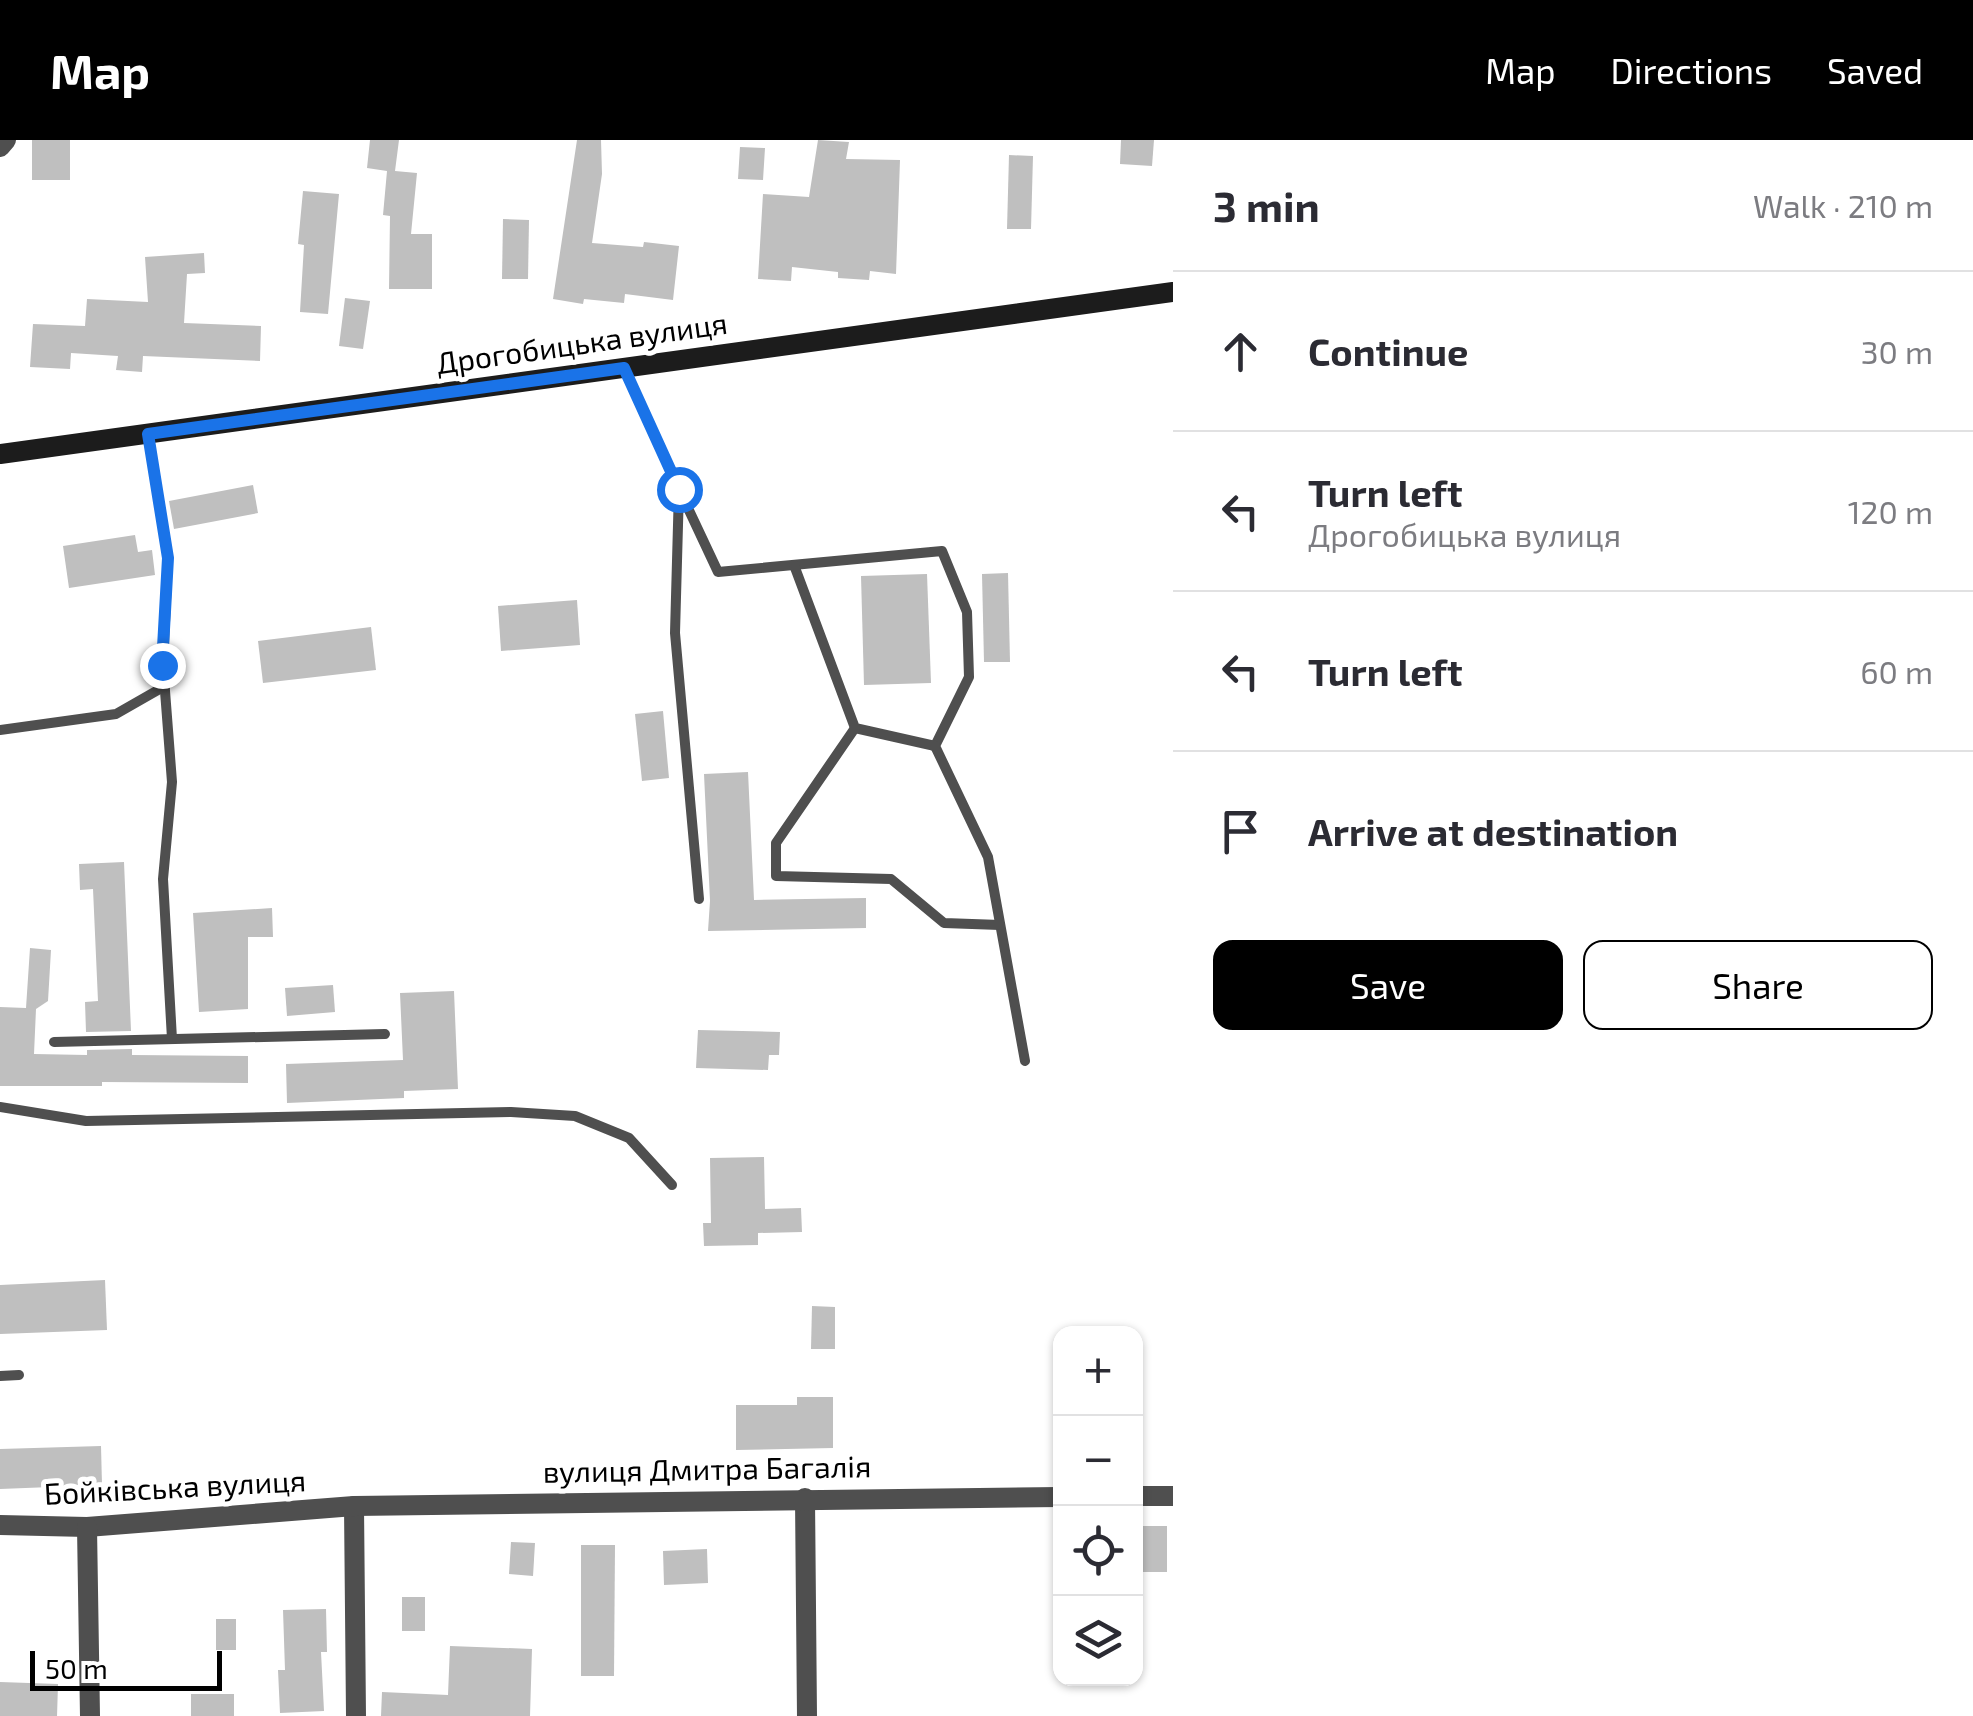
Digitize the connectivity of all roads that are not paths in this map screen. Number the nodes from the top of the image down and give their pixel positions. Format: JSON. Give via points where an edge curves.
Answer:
{"nodes":[{"id":1,"x":6,"y":140,"type":"edge"},
{"id":2,"x":0,"y":146,"type":"edge"},
{"id":3,"x":1173,"y":292,"type":"edge"},
{"id":4,"x":624,"y":368,"type":"junction"},
{"id":5,"x":148,"y":434,"type":"junction"},
{"id":6,"x":0,"y":454,"type":"edge"},
{"id":7,"x":679,"y":489,"type":"junction"},
{"id":8,"x":794,"y":564,"type":"junction"},
{"id":9,"x":164,"y":686,"type":"junction"},
{"id":10,"x":855,"y":728,"type":"junction"},
{"id":11,"x":0,"y":730,"type":"edge"},
{"id":12,"x":935,"y":746,"type":"junction"},
{"id":13,"x":698,"y":899,"type":"dead end"},
{"id":14,"x":1000,"y":925,"type":"junction"},
{"id":15,"x":385,"y":1034,"type":"dead end"},
{"id":16,"x":172,"y":1039,"type":"junction"},
{"id":17,"x":54,"y":1042,"type":"dead end"},
{"id":18,"x":1025,"y":1061,"type":"dead end"},
{"id":19,"x":0,"y":1107,"type":"edge"},
{"id":20,"x":672,"y":1184,"type":"dead end"},
{"id":21,"x":18,"y":1375,"type":"dead end"},
{"id":22,"x":0,"y":1376,"type":"edge"},
{"id":23,"x":1143,"y":1496,"type":"edge"},
{"id":24,"x":1173,"y":1496,"type":"edge"},
{"id":25,"x":1053,"y":1497,"type":"edge"},
{"id":26,"x":805,"y":1498,"type":"junction"},
{"id":27,"x":354,"y":1506,"type":"junction"},
{"id":28,"x":0,"y":1525,"type":"edge"},
{"id":29,"x":87,"y":1528,"type":"junction"},
{"id":30,"x":90,"y":1716,"type":"edge"},
{"id":31,"x":356,"y":1716,"type":"edge"},
{"id":32,"x":808,"y":1716,"type":"edge"}],
"edges":[{"from":1,"to":2,"type":"street"},
{"from":3,"to":4,"type":"main road","name":"Дрогобицька вулиця"},
{"from":4,"to":5,"type":"main road","name":"Дрогобицька вулиця"},
{"from":4,"to":7,"type":"lane"},
{"from":5,"to":6,"type":"main road","name":"Дрогобицька вулиця"},
{"from":5,"to":9,"type":"lane","via":[[168,558]]},
{"from":7,"to":8,"type":"lane","via":[[718,572]]},
{"from":7,"to":13,"type":"lane","via":[[675,633]]},
{"from":8,"to":10,"type":"lane"},
{"from":8,"to":12,"type":"lane","via":[[942,550],[968,612],[969,677]]},
{"from":9,"to":11,"type":"lane","via":[[116,714]]},
{"from":9,"to":16,"type":"lane","via":[[172,782],[164,880]]},
{"from":10,"to":12,"type":"lane"},
{"from":10,"to":14,"type":"lane","via":[[776,843],[776,876],[891,879],[944,923]]},
{"from":12,"to":14,"type":"lane","via":[[988,858]]},
{"from":14,"to":18,"type":"lane"},
{"from":15,"to":16,"type":"lane"},
{"from":16,"to":17,"type":"lane"},
{"from":19,"to":20,"type":"lane","via":[[86,1121],[575,1116],[629,1138]]},
{"from":21,"to":22,"type":"lane"},
{"from":23,"to":24,"type":"street"},
{"from":25,"to":26,"type":"street","name":"вулиця Дмитра Багалія"},
{"from":26,"to":27,"type":"street","name":"вулиця Дмитра Багалія"},
{"from":26,"to":32,"type":"street"},
{"from":27,"to":29,"type":"street","name":"Бойківська вулиця"},
{"from":27,"to":31,"type":"street"},
{"from":28,"to":29,"type":"street","name":"Бойківська вулиця"},
{"from":29,"to":30,"type":"street"}]}
